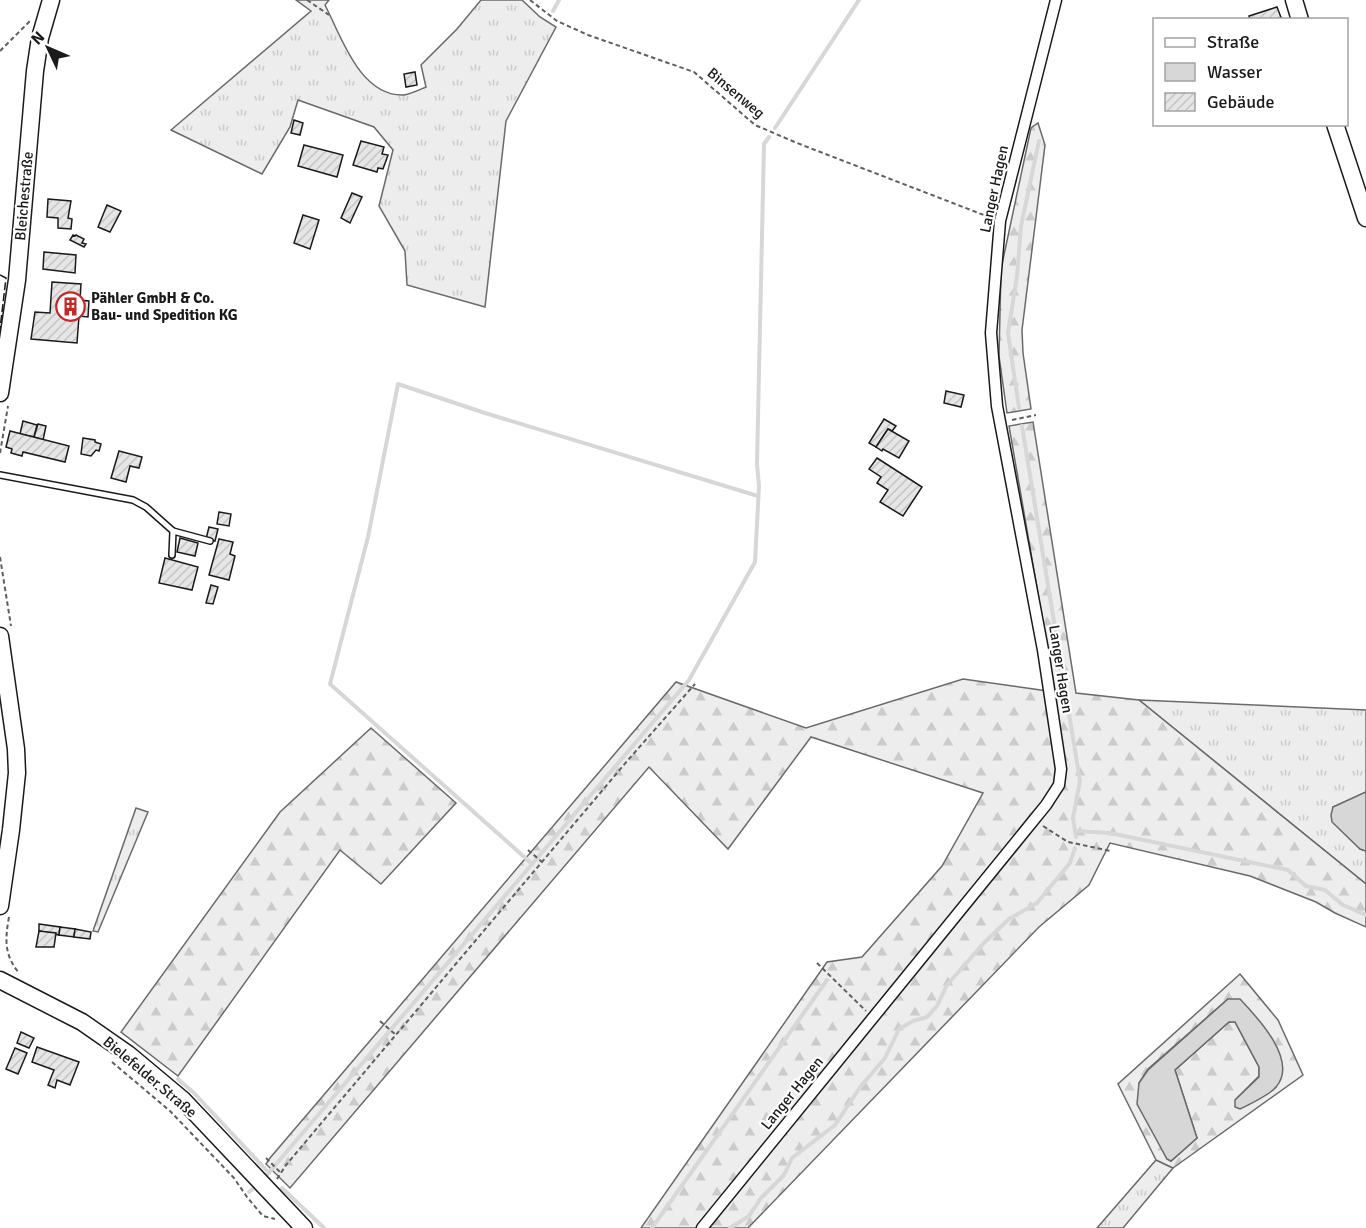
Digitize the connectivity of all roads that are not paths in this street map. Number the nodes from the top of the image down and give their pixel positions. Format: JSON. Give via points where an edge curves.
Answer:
{"nodes":[{"id":1,"x":1056,"y":0,"type":"edge"},
{"id":2,"x":1294,"y":0,"type":"edge"},
{"id":3,"x":48,"y":7,"type":"edge"},
{"id":4,"x":1299,"y":18,"type":"edge"},
{"id":5,"x":1336,"y":126,"type":"edge"},
{"id":6,"x":1366,"y":218,"type":"edge"},
{"id":7,"x":0,"y":393,"type":"edge"},
{"id":8,"x":0,"y":476,"type":"edge"},
{"id":9,"x":173,"y":531,"type":"junction"},
{"id":10,"x":210,"y":541,"type":"dead end"},
{"id":11,"x":172,"y":555,"type":"dead end"},
{"id":12,"x":0,"y":636,"type":"edge"},
{"id":13,"x":0,"y":906,"type":"edge"},
{"id":14,"x":0,"y":980,"type":"edge"},
{"id":15,"x":304,"y":1228,"type":"edge"},
{"id":16,"x":702,"y":1228,"type":"edge"}],
"edges":[{"from":1,"to":16,"type":"street","name":"Langer Hagen","via":[[1000,221],[991,333],[1000,422],[1043,650],[1061,770],[1059,785]]},
{"from":2,"to":4,"type":"street"},
{"from":3,"to":7,"type":"street","name":"Bleichestraße","via":[[35,71],[17,280]]},
{"from":5,"to":6,"type":"street"},
{"from":8,"to":9,"type":"lane","via":[[133,500]]},
{"from":9,"to":10,"type":"lane"},
{"from":9,"to":11,"type":"lane"},
{"from":12,"to":13,"type":"street","via":[[17,773]]},
{"from":14,"to":15,"type":"street","name":"Bielefelder Straße","via":[[81,1022],[128,1054],[183,1100]]}]}
